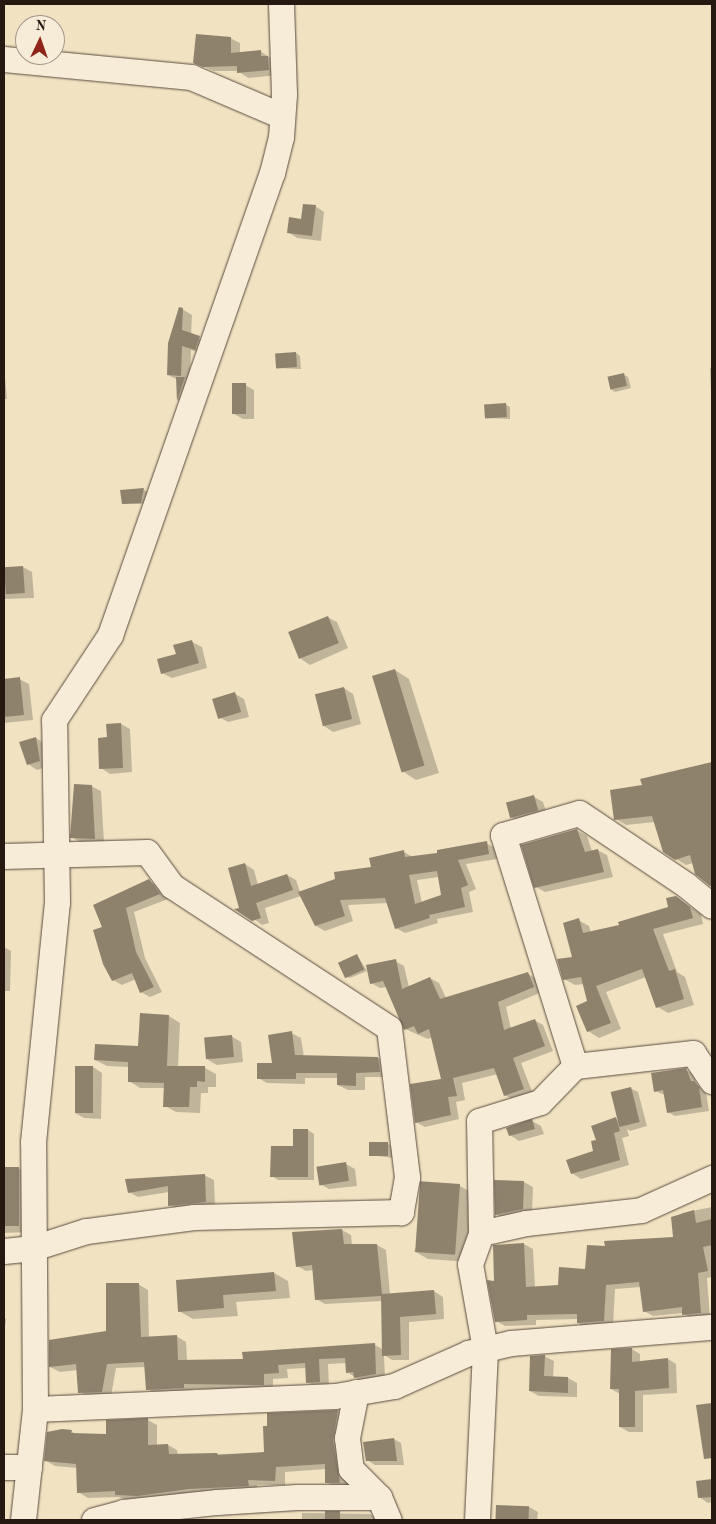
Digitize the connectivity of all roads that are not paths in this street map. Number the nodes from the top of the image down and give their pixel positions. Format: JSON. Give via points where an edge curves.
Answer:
{"nodes":[{"id":1,"x":281,"y":4,"type":"edge"},
{"id":2,"x":4,"y":59,"type":"edge"},
{"id":3,"x":282,"y":116,"type":"junction"},
{"id":4,"x":56,"y":854,"type":"junction"},
{"id":5,"x":4,"y":856,"type":"edge"},
{"id":6,"x":712,"y":906,"type":"edge"},
{"id":7,"x":575,"y":1066,"type":"junction"},
{"id":8,"x":712,"y":1081,"type":"edge"},
{"id":9,"x":712,"y":1178,"type":"edge"},
{"id":10,"x":481,"y":1233,"type":"junction"},
{"id":11,"x":33,"y":1248,"type":"junction"},
{"id":12,"x":4,"y":1251,"type":"edge"},
{"id":13,"x":712,"y":1328,"type":"edge"},
{"id":14,"x":485,"y":1349,"type":"junction"},
{"id":15,"x":356,"y":1392,"type":"junction"},
{"id":16,"x":35,"y":1409,"type":"junction"},
{"id":17,"x":4,"y":1467,"type":"edge"},
{"id":18,"x":29,"y":1467,"type":"junction"},
{"id":19,"x":379,"y":1497,"type":"junction"},
{"id":20,"x":23,"y":1520,"type":"edge"},
{"id":21,"x":94,"y":1520,"type":"edge"},
{"id":22,"x":389,"y":1520,"type":"edge"},
{"id":23,"x":478,"y":1520,"type":"edge"}],
"edges":[{"from":1,"to":3,"type":"street"},
{"from":2,"to":3,"type":"street","via":[[191,77]]},
{"from":3,"to":4,"type":"street","via":[[272,173],[110,635],[54,720]]},
{"from":4,"to":5,"type":"street"},
{"from":4,"to":11,"type":"street","via":[[57,902],[33,1142]]},
{"from":4,"to":11,"type":"street","via":[[147,852],[172,886],[389,1028],[407,1177],[401,1212],[194,1217],[86,1231]]},
{"from":6,"to":7,"type":"street","via":[[579,813],[503,835]]},
{"from":7,"to":8,"type":"street","via":[[693,1052]]},
{"from":7,"to":10,"type":"street","via":[[540,1102],[478,1121]]},
{"from":9,"to":10,"type":"street","via":[[641,1210],[526,1223]]},
{"from":10,"to":14,"type":"street","via":[[470,1264]]},
{"from":11,"to":12,"type":"street"},
{"from":11,"to":16,"type":"street"},
{"from":13,"to":14,"type":"street","via":[[511,1343]]},
{"from":14,"to":15,"type":"street","via":[[468,1353],[394,1386]]},
{"from":14,"to":23,"type":"street"},
{"from":15,"to":16,"type":"street"},
{"from":15,"to":19,"type":"street","via":[[347,1438],[351,1469]]},
{"from":16,"to":18,"type":"street"},
{"from":17,"to":18,"type":"street"},
{"from":18,"to":20,"type":"street"},
{"from":19,"to":21,"type":"street","via":[[297,1497],[217,1502],[123,1512]]},
{"from":19,"to":22,"type":"street"}]}
